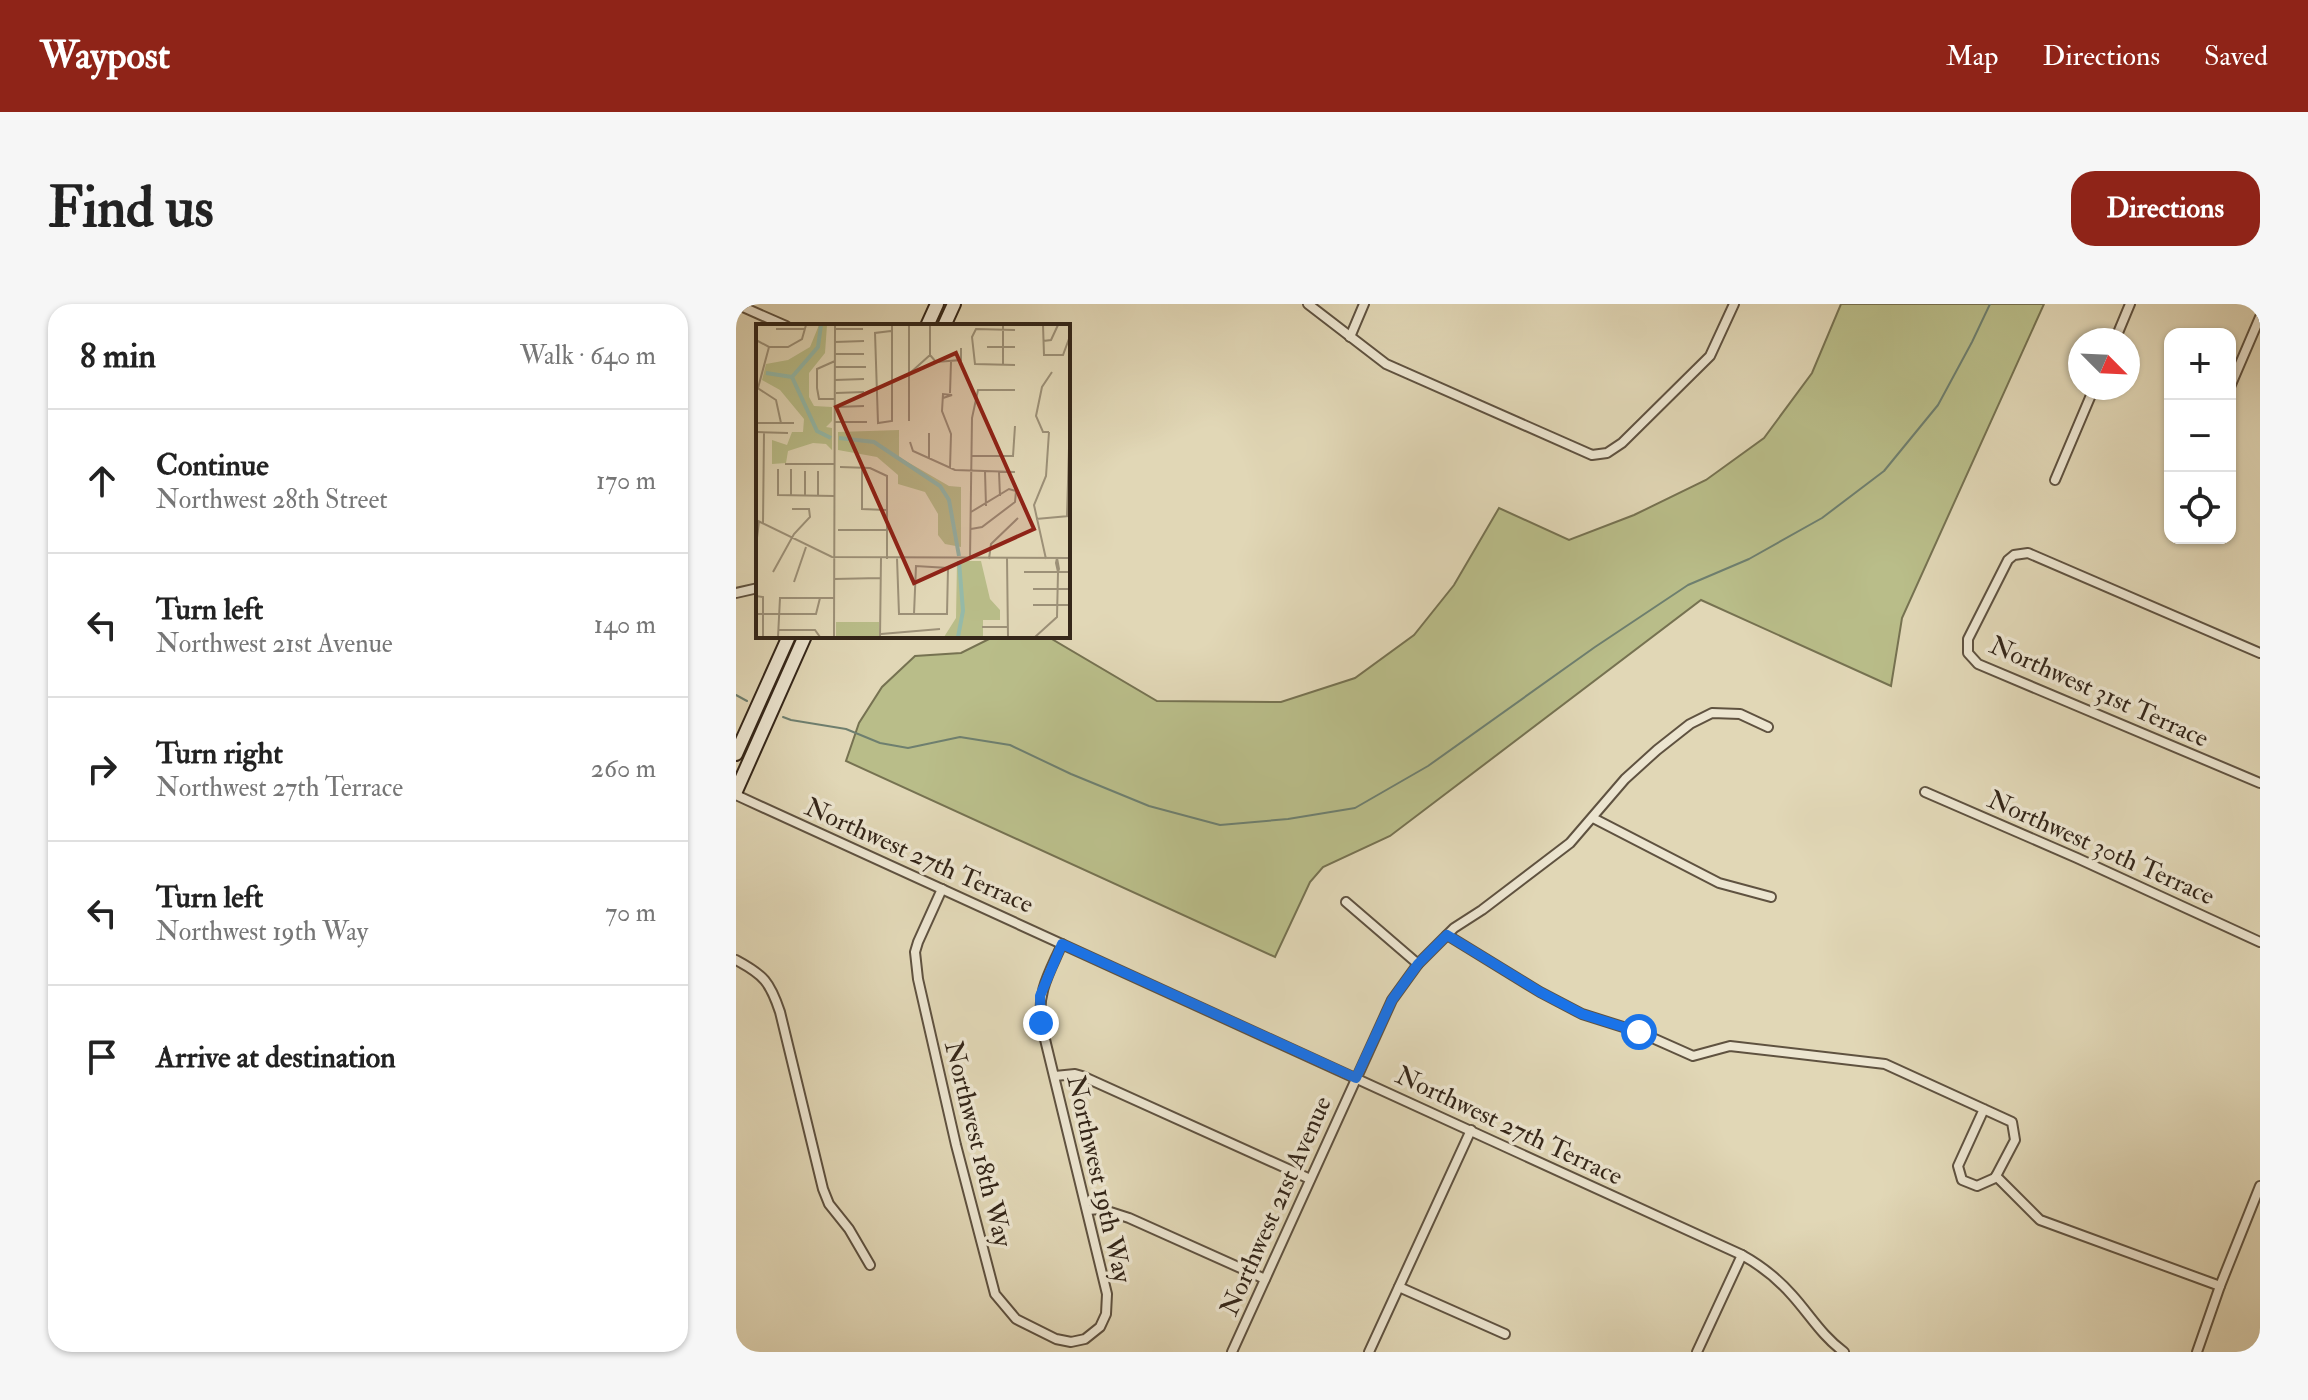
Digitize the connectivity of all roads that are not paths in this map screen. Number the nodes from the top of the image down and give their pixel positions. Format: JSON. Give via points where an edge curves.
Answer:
{"nodes":[{"id":1,"x":736,"y":304,"type":"edge"},
{"id":2,"x":937,"y":304,"type":"edge"},
{"id":3,"x":954,"y":304,"type":"edge"},
{"id":4,"x":1308,"y":304,"type":"edge"},
{"id":5,"x":1364,"y":304,"type":"edge"},
{"id":6,"x":1734,"y":304,"type":"edge"},
{"id":7,"x":2130,"y":304,"type":"edge"},
{"id":8,"x":2260,"y":317,"type":"edge"},
{"id":9,"x":781,"y":324,"type":"edge"},
{"id":10,"x":928,"y":324,"type":"edge"},
{"id":11,"x":945,"y":324,"type":"edge"},
{"id":12,"x":2120,"y":328,"type":"edge"},
{"id":13,"x":1350,"y":337,"type":"junction"},
{"id":14,"x":2236,"y":373,"type":"edge"},
{"id":15,"x":2089,"y":400,"type":"edge"},
{"id":16,"x":2055,"y":480,"type":"dead end"},
{"id":17,"x":756,"y":588,"type":"edge"},
{"id":18,"x":736,"y":593,"type":"edge"},
{"id":19,"x":804,"y":638,"type":"edge"},
{"id":20,"x":787,"y":640,"type":"edge"},
{"id":21,"x":799,"y":651,"type":"junction"},
{"id":22,"x":2260,"y":653,"type":"edge"},
{"id":23,"x":1768,"y":727,"type":"dead end"},
{"id":24,"x":736,"y":754,"type":"edge"},
{"id":25,"x":2260,"y":783,"type":"edge"},
{"id":26,"x":1925,"y":792,"type":"dead end"},
{"id":27,"x":736,"y":793,"type":"edge"},
{"id":28,"x":1593,"y":818,"type":"junction"},
{"id":29,"x":942,"y":889,"type":"junction"},
{"id":30,"x":1771,"y":897,"type":"dead end"},
{"id":31,"x":1346,"y":902,"type":"dead end"},
{"id":32,"x":1447,"y":935,"type":"junction"},
{"id":33,"x":2260,"y":942,"type":"edge"},
{"id":34,"x":1062,"y":944,"type":"junction"},
{"id":35,"x":736,"y":960,"type":"edge"},
{"id":36,"x":1418,"y":964,"type":"junction"},
{"id":37,"x":1055,"y":1076,"type":"junction"},
{"id":38,"x":1356,"y":1078,"type":"junction"},
{"id":39,"x":1984,"y":1109,"type":"junction"},
{"id":40,"x":1471,"y":1130,"type":"junction"},
{"id":41,"x":1996,"y":1176,"type":"junction"},
{"id":42,"x":1310,"y":1179,"type":"junction"},
{"id":43,"x":2260,"y":1186,"type":"edge"},
{"id":44,"x":1087,"y":1210,"type":"junction"},
{"id":45,"x":1742,"y":1255,"type":"junction"},
{"id":46,"x":870,"y":1265,"type":"dead end"},
{"id":47,"x":1265,"y":1279,"type":"junction"},
{"id":48,"x":2220,"y":1286,"type":"junction"},
{"id":49,"x":1399,"y":1287,"type":"junction"},
{"id":50,"x":1097,"y":1331,"type":"joint"},
{"id":51,"x":1505,"y":1334,"type":"dead end"},
{"id":52,"x":2198,"y":1351,"type":"edge"},
{"id":53,"x":1232,"y":1352,"type":"edge"},
{"id":54,"x":1369,"y":1352,"type":"edge"},
{"id":55,"x":1697,"y":1352,"type":"edge"},
{"id":56,"x":1844,"y":1352,"type":"edge"}],
"edges":[{"from":1,"to":9,"type":"street"},
{"from":2,"to":10,"type":"main road"},
{"from":3,"to":11,"type":"main road"},
{"from":4,"to":13,"type":"street"},
{"from":5,"to":13,"type":"street"},
{"from":6,"to":13,"type":"street","via":[[1710,356],[1622,443],[1592,455],[1386,364]]},
{"from":7,"to":12,"type":"street"},
{"from":8,"to":14,"type":"street"},
{"from":15,"to":16,"type":"street"},
{"from":17,"to":18,"type":"street"},
{"from":19,"to":21,"type":"main road"},
{"from":20,"to":21,"type":"main road"},
{"from":20,"to":24,"type":"main road"},
{"from":21,"to":27,"type":"main road"},
{"from":22,"to":25,"type":"street","name":"Northwest 31st Terrace","via":[[2028,553],[2008,560],[1968,639],[1968,653],[1978,664]]},
{"from":23,"to":28,"type":"street","name":"Northwest 21st Avenue","via":[[1740,714],[1712,713],[1690,724],[1625,779]]},
{"from":26,"to":33,"type":"street","name":"Northwest 30th Terrace"},
{"from":27,"to":29,"type":"street","name":"Northwest 27th Terrace"},
{"from":28,"to":30,"type":"street","via":[[1719,883]]},
{"from":28,"to":32,"type":"street","name":"Northwest 21st Avenue","via":[[1570,843]]},
{"from":29,"to":34,"type":"street","name":"Northwest 27th Terrace"},
{"from":29,"to":50,"type":"street","name":"Northwest 18th Way","via":[[915,952],[918,979],[995,1294],[1016,1319],[1056,1339],[1071,1342]]},
{"from":31,"to":36,"type":"street"},
{"from":32,"to":36,"type":"street","name":"Northwest 21st Avenue"},
{"from":32,"to":39,"type":"street","via":[[1582,1014],[1693,1056],[1730,1046],[1885,1064]]},
{"from":34,"to":37,"type":"street","name":"Northwest 19th Way","via":[[1039,1006]]},
{"from":34,"to":38,"type":"street","name":"Northwest 27th Terrace"},
{"from":35,"to":46,"type":"street","via":[[771,986],[823,1189]]},
{"from":36,"to":38,"type":"street","name":"Northwest 21st Avenue","via":[[1392,1000]]},
{"from":37,"to":42,"type":"street","via":[[1082,1076]]},
{"from":37,"to":44,"type":"street","name":"Northwest 19th Way"},
{"from":38,"to":40,"type":"street","name":"Northwest 27th Terrace"},
{"from":38,"to":42,"type":"street","name":"Northwest 21st Avenue"},
{"from":39,"to":41,"type":"street","via":[[2012,1122],[2015,1140]]},
{"from":39,"to":41,"type":"street","via":[[1958,1166],[1962,1180],[1977,1186]]},
{"from":40,"to":45,"type":"street","name":"Northwest 27th Terrace"},
{"from":40,"to":49,"type":"street"},
{"from":41,"to":48,"type":"street","via":[[2040,1220]]},
{"from":42,"to":47,"type":"street","name":"Northwest 21st Avenue"},
{"from":43,"to":48,"type":"street"},
{"from":44,"to":47,"type":"street","via":[[1129,1218]]},
{"from":44,"to":50,"type":"street","name":"Northwest 19th Way","via":[[1107,1294],[1106,1314]]},
{"from":45,"to":55,"type":"street"},
{"from":45,"to":56,"type":"street","name":"Northwest 27th Terrace","via":[[1767,1269]]},
{"from":47,"to":53,"type":"street","name":"Northwest 21st Avenue"},
{"from":48,"to":52,"type":"street"},
{"from":49,"to":51,"type":"street"},
{"from":49,"to":54,"type":"street"}]}
